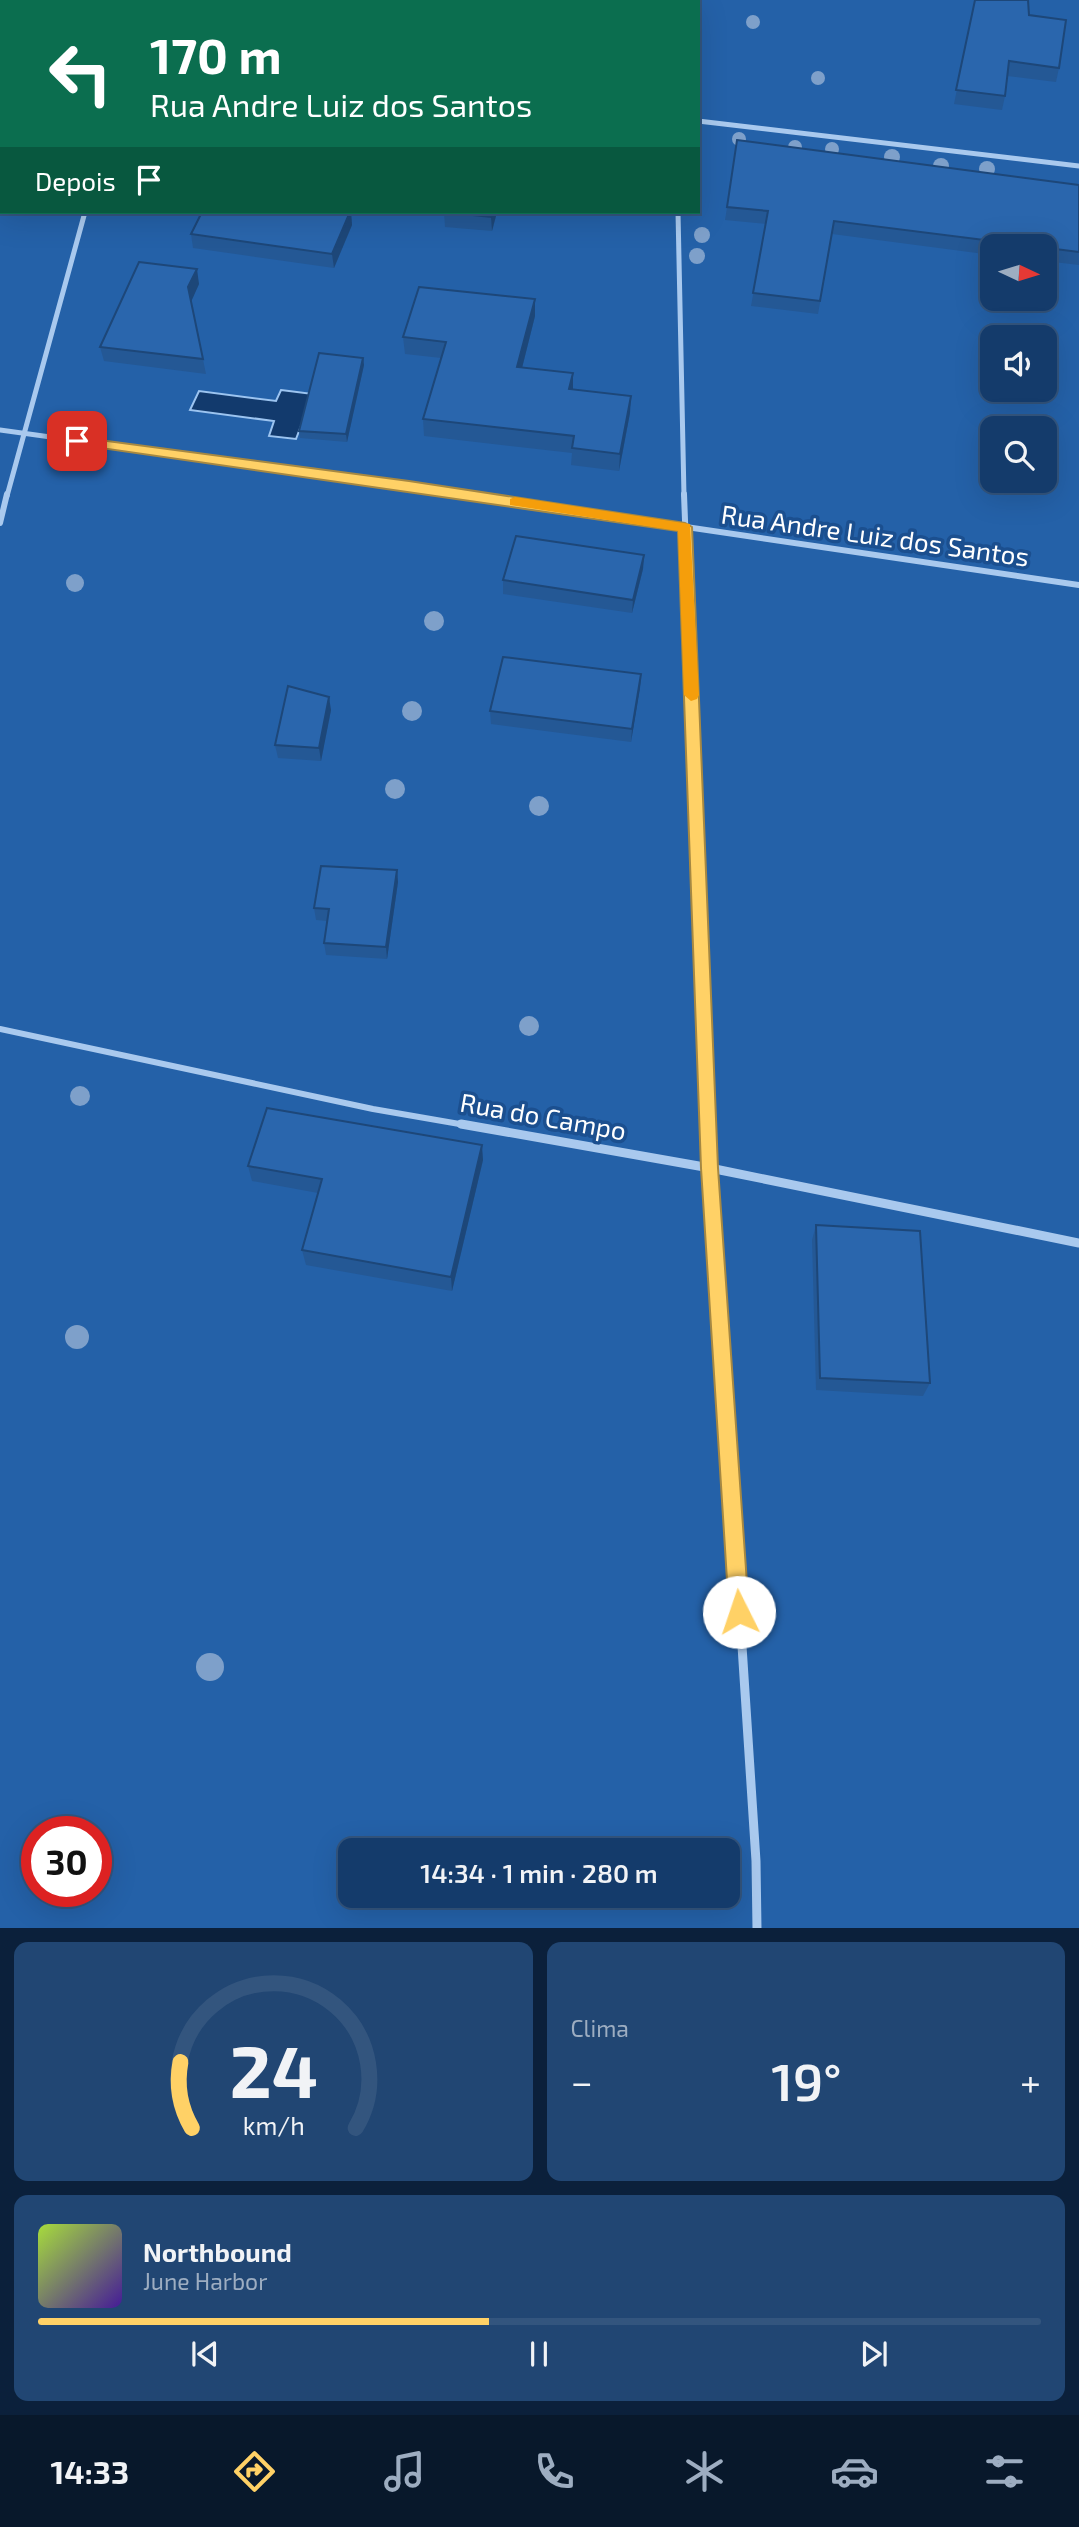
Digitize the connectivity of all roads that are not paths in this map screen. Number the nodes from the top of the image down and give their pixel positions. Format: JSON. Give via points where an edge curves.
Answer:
{"nodes":[{"id":1,"x":700,"y":121,"type":"edge"},
{"id":2,"x":1079,"y":166,"type":"edge"},
{"id":3,"x":84,"y":214,"type":"edge"},
{"id":4,"x":678,"y":214,"type":"edge"},
{"id":5,"x":0,"y":430,"type":"edge"},
{"id":6,"x":22,"y":434,"type":"junction"},
{"id":7,"x":0,"y":523,"type":"edge"},
{"id":8,"x":685,"y":527,"type":"junction"},
{"id":9,"x":1079,"y":585,"type":"edge"},
{"id":10,"x":0,"y":1029,"type":"edge"},
{"id":11,"x":710,"y":1168,"type":"junction"},
{"id":12,"x":1079,"y":1243,"type":"edge"},
{"id":13,"x":757,"y":1928,"type":"edge"}],
"edges":[{"from":1,"to":2,"type":"street"},
{"from":3,"to":6,"type":"street"},
{"from":4,"to":8,"type":"street"},
{"from":5,"to":6,"type":"street","name":"Rua Andre Luiz dos Santos"},
{"from":6,"to":7,"type":"street"},
{"from":6,"to":8,"type":"street","name":"Rua Andre Luiz dos Santos"},
{"from":8,"to":9,"type":"street","name":"Rua Andre Luiz dos Santos"},
{"from":8,"to":11,"type":"street"},
{"from":10,"to":11,"type":"street","name":"Rua do Campo","via":[[373,1109]]},
{"from":11,"to":12,"type":"street","name":"Rua do Campo"},
{"from":11,"to":13,"type":"street"}]}
